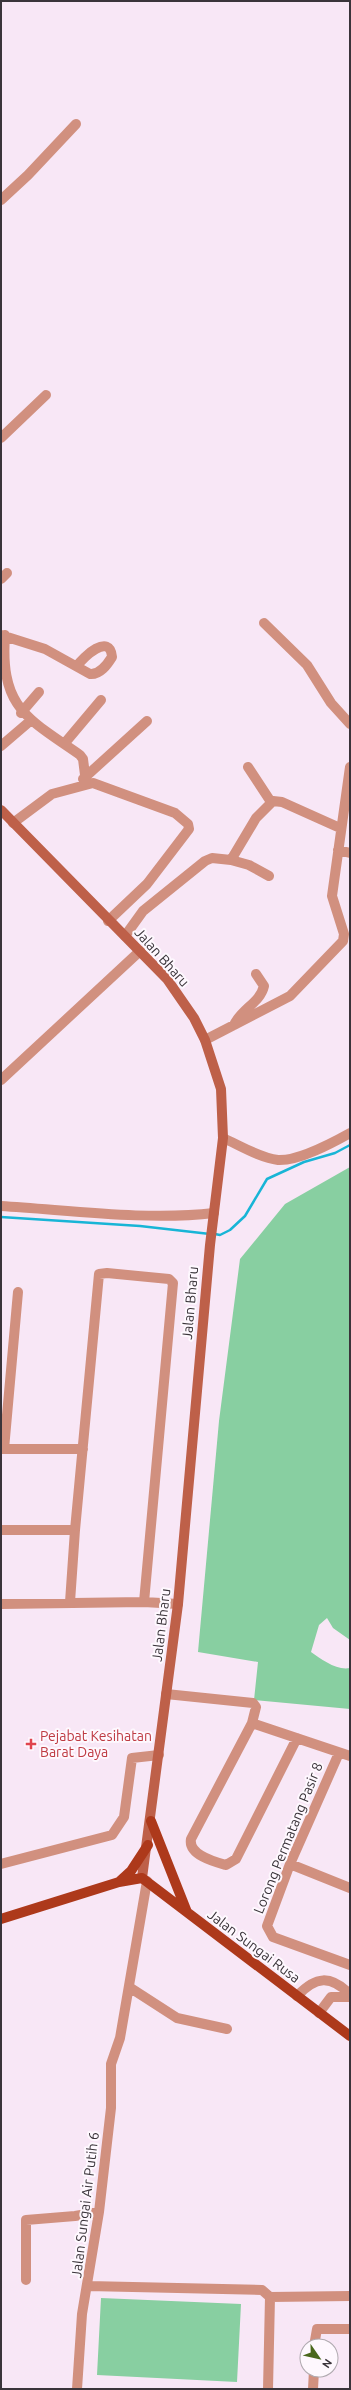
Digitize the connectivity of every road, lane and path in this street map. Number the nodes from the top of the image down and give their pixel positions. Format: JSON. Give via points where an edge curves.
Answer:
{"nodes":[{"id":1,"x":76,"y":124,"type":"dead end"},
{"id":2,"x":1,"y":200,"type":"edge"},
{"id":3,"x":46,"y":395,"type":"dead end"},
{"id":4,"x":1,"y":438,"type":"edge"},
{"id":5,"x":264,"y":623,"type":"dead end"},
{"id":6,"x":3,"y":635,"type":"edge"},
{"id":7,"x":77,"y":666,"type":"dead end"},
{"id":8,"x":39,"y":692,"type":"dead end"},
{"id":9,"x":101,"y":700,"type":"dead end"},
{"id":10,"x":21,"y":713,"type":"junction"},
{"id":11,"x":147,"y":721,"type":"dead end"},
{"id":12,"x":30,"y":722,"type":"junction"},
{"id":13,"x":350,"y":724,"type":"edge"},
{"id":14,"x":64,"y":744,"type":"junction"},
{"id":15,"x":1,"y":746,"type":"edge"},
{"id":16,"x":350,"y":767,"type":"edge"},
{"id":17,"x":248,"y":768,"type":"dead end"},
{"id":18,"x":86,"y":775,"type":"junction"},
{"id":19,"x":79,"y":786,"type":"junction"},
{"id":20,"x":271,"y":802,"type":"junction"},
{"id":21,"x":1,"y":810,"type":"edge"},
{"id":22,"x":13,"y":823,"type":"junction"},
{"id":23,"x":340,"y":828,"type":"junction"},
{"id":24,"x":338,"y":850,"type":"junction"},
{"id":25,"x":350,"y":853,"type":"edge"},
{"id":26,"x":231,"y":860,"type":"junction"},
{"id":27,"x":269,"y":876,"type":"dead end"},
{"id":28,"x":108,"y":921,"type":"junction"},
{"id":29,"x":125,"y":936,"type":"junction"},
{"id":30,"x":140,"y":951,"type":"junction"},
{"id":31,"x":256,"y":974,"type":"dead end"},
{"id":32,"x":233,"y":1027,"type":"junction"},
{"id":33,"x":205,"y":1040,"type":"junction"},
{"id":34,"x":1,"y":1080,"type":"edge"},
{"id":35,"x":350,"y":1133,"type":"edge"},
{"id":36,"x":223,"y":1138,"type":"junction"},
{"id":37,"x":1,"y":1206,"type":"edge"},
{"id":38,"x":214,"y":1213,"type":"junction"},
{"id":39,"x":18,"y":1292,"type":"dead end"},
{"id":40,"x":2,"y":1449,"type":"edge"},
{"id":41,"x":83,"y":1449,"type":"junction"},
{"id":42,"x":1,"y":1530,"type":"edge"},
{"id":43,"x":75,"y":1530,"type":"junction"},
{"id":44,"x":70,"y":1602,"type":"junction"},
{"id":45,"x":144,"y":1602,"type":"junction"},
{"id":46,"x":1,"y":1604,"type":"edge"},
{"id":47,"x":178,"y":1604,"type":"junction"},
{"id":48,"x":166,"y":1694,"type":"junction"},
{"id":49,"x":252,"y":1723,"type":"junction"},
{"id":50,"x":297,"y":1738,"type":"junction"},
{"id":51,"x":339,"y":1753,"type":"junction"},
{"id":52,"x":159,"y":1755,"type":"junction"},
{"id":53,"x":350,"y":1756,"type":"edge"},
{"id":54,"x":151,"y":1821,"type":"junction"},
{"id":55,"x":148,"y":1844,"type":"junction"},
{"id":56,"x":1,"y":1864,"type":"edge"},
{"id":57,"x":290,"y":1864,"type":"junction"},
{"id":58,"x":145,"y":1879,"type":"junction"},
{"id":59,"x":119,"y":1882,"type":"junction"},
{"id":60,"x":350,"y":1888,"type":"edge"},
{"id":61,"x":188,"y":1913,"type":"junction"},
{"id":62,"x":1,"y":1919,"type":"edge"},
{"id":63,"x":350,"y":1965,"type":"edge"},
{"id":64,"x":129,"y":1987,"type":"junction"},
{"id":65,"x":350,"y":1995,"type":"edge"},
{"id":66,"x":297,"y":1996,"type":"junction"},
{"id":67,"x":319,"y":2013,"type":"junction"},
{"id":68,"x":227,"y":2029,"type":"dead end"},
{"id":69,"x":350,"y":2036,"type":"edge"},
{"id":70,"x":99,"y":2212,"type":"junction"},
{"id":71,"x":26,"y":2280,"type":"dead end"},
{"id":72,"x":88,"y":2286,"type":"junction"},
{"id":73,"x":350,"y":2296,"type":"edge"},
{"id":74,"x":270,"y":2297,"type":"junction"},
{"id":75,"x":350,"y":2329,"type":"edge"},
{"id":76,"x":315,"y":2338,"type":"edge"},
{"id":77,"x":314,"y":2378,"type":"edge"},
{"id":78,"x":77,"y":2389,"type":"edge"},
{"id":79,"x":268,"y":2389,"type":"edge"},
{"id":80,"x":313,"y":2389,"type":"edge"}],
"edges":[{"from":1,"to":2,"type":"street"},
{"from":3,"to":4,"type":"street"},
{"from":5,"to":13,"type":"street","via":[[307,665],[331,703]]},
{"from":6,"to":7,"type":"street","via":[[45,649]]},
{"from":6,"to":10,"type":"street","via":[[3,673]]},
{"from":8,"to":10,"type":"street"},
{"from":9,"to":14,"type":"street"},
{"from":10,"to":12,"type":"street"},
{"from":11,"to":18,"type":"street"},
{"from":12,"to":14,"type":"street"},
{"from":12,"to":15,"type":"street"},
{"from":14,"to":18,"type":"street","via":[[84,760]]},
{"from":16,"to":23,"type":"street"},
{"from":17,"to":20,"type":"street"},
{"from":18,"to":19,"type":"street"},
{"from":19,"to":22,"type":"street","via":[[45,798]]},
{"from":19,"to":28,"type":"street","via":[[97,783],[175,813],[189,827],[147,884]]},
{"from":20,"to":23,"type":"street","via":[[282,802]]},
{"from":20,"to":26,"type":"street","via":[[256,818]]},
{"from":21,"to":22,"type":"main road","name":"Jalan Bharu"},
{"from":22,"to":28,"type":"main road","name":"Jalan Bharu"},
{"from":23,"to":24,"type":"street"},
{"from":24,"to":25,"type":"street"},
{"from":24,"to":32,"type":"street","via":[[332,896],[344,934],[343,941],[294,993]]},
{"from":26,"to":27,"type":"street","via":[[249,865]]},
{"from":26,"to":29,"type":"street","via":[[212,858],[205,861],[143,911]]},
{"from":28,"to":29,"type":"main road","name":"Jalan Bharu"},
{"from":29,"to":30,"type":"main road","name":"Jalan Bharu"},
{"from":30,"to":33,"type":"main road","name":"Jalan Bharu","via":[[179,995]]},
{"from":30,"to":34,"type":"street"},
{"from":31,"to":32,"type":"street","via":[[264,986],[261,995],[237,1018]]},
{"from":32,"to":33,"type":"street"},
{"from":33,"to":36,"type":"main road","name":"Jalan Bharu","via":[[221,1089]]},
{"from":35,"to":36,"type":"street","via":[[327,1145],[279,1160]]},
{"from":36,"to":38,"type":"main road","name":"Jalan Bharu"},
{"from":37,"to":38,"type":"street","via":[[151,1215],[190,1216]]},
{"from":38,"to":47,"type":"main road","name":"Jalan Bharu"},
{"from":39,"to":40,"type":"street"},
{"from":40,"to":41,"type":"street"},
{"from":41,"to":43,"type":"street"},
{"from":41,"to":45,"type":"street","via":[[99,1274],[169,1279],[173,1283],[173,1291]]},
{"from":42,"to":43,"type":"street"},
{"from":43,"to":44,"type":"street"},
{"from":44,"to":45,"type":"street"},
{"from":44,"to":46,"type":"street"},
{"from":45,"to":47,"type":"street"},
{"from":47,"to":48,"type":"main road","name":"Jalan Bharu"},
{"from":48,"to":49,"type":"street","via":[[253,1704],[257,1709]]},
{"from":48,"to":52,"type":"main road","name":"Jalan Bharu"},
{"from":49,"to":50,"type":"street"},
{"from":49,"to":50,"type":"street","via":[[191,1839],[197,1853],[216,1863],[226,1865],[236,1859]]},
{"from":50,"to":51,"type":"street"},
{"from":51,"to":53,"type":"street"},
{"from":51,"to":57,"type":"street","name":"Lorong Permatang Pasir 8"},
{"from":52,"to":54,"type":"main road","name":"Jalan Bharu"},
{"from":52,"to":56,"type":"street","via":[[132,1758],[124,1817],[112,1835]]},
{"from":54,"to":55,"type":"main road","name":"Jalan Bharu"},
{"from":54,"to":61,"type":"main road"},
{"from":55,"to":58,"type":"main road","name":"Jalan Bharu"},
{"from":55,"to":59,"type":"main road","via":[[131,1871]]},
{"from":57,"to":60,"type":"street"},
{"from":57,"to":63,"type":"street","name":"Lorong Permatang Pasir 8","via":[[267,1926],[270,1933],[273,1937]]},
{"from":58,"to":59,"type":"main road"},
{"from":58,"to":61,"type":"main road","name":"Jalan Sungai Rusa"},
{"from":58,"to":64,"type":"street","name":"Jalan Sungai Air Putih 6"},
{"from":59,"to":62,"type":"main road"},
{"from":61,"to":66,"type":"main road","name":"Jalan Sungai Rusa"},
{"from":64,"to":68,"type":"street","via":[[177,2018]]},
{"from":64,"to":70,"type":"street","name":"Jalan Sungai Air Putih 6","via":[[120,2038],[111,2064],[111,2108]]},
{"from":65,"to":66,"type":"street","via":[[330,1980],[321,1980],[313,1982]]},
{"from":65,"to":67,"type":"street","via":[[331,1997]]},
{"from":66,"to":67,"type":"main road","name":"Jalan Sungai Rusa"},
{"from":67,"to":69,"type":"main road","name":"Jalan Sungai Rusa"},
{"from":70,"to":71,"type":"street","via":[[26,2220]]},
{"from":70,"to":72,"type":"street","name":"Jalan Sungai Air Putih 6"},
{"from":72,"to":74,"type":"street","name":"Jalan Sungai Air Putih 6","via":[[262,2290]]},
{"from":72,"to":78,"type":"street","via":[[79,2338]]},
{"from":73,"to":74,"type":"street"},
{"from":74,"to":79,"type":"street"},
{"from":75,"to":76,"type":"street","via":[[317,2329]]},
{"from":77,"to":80,"type":"street"}]}
